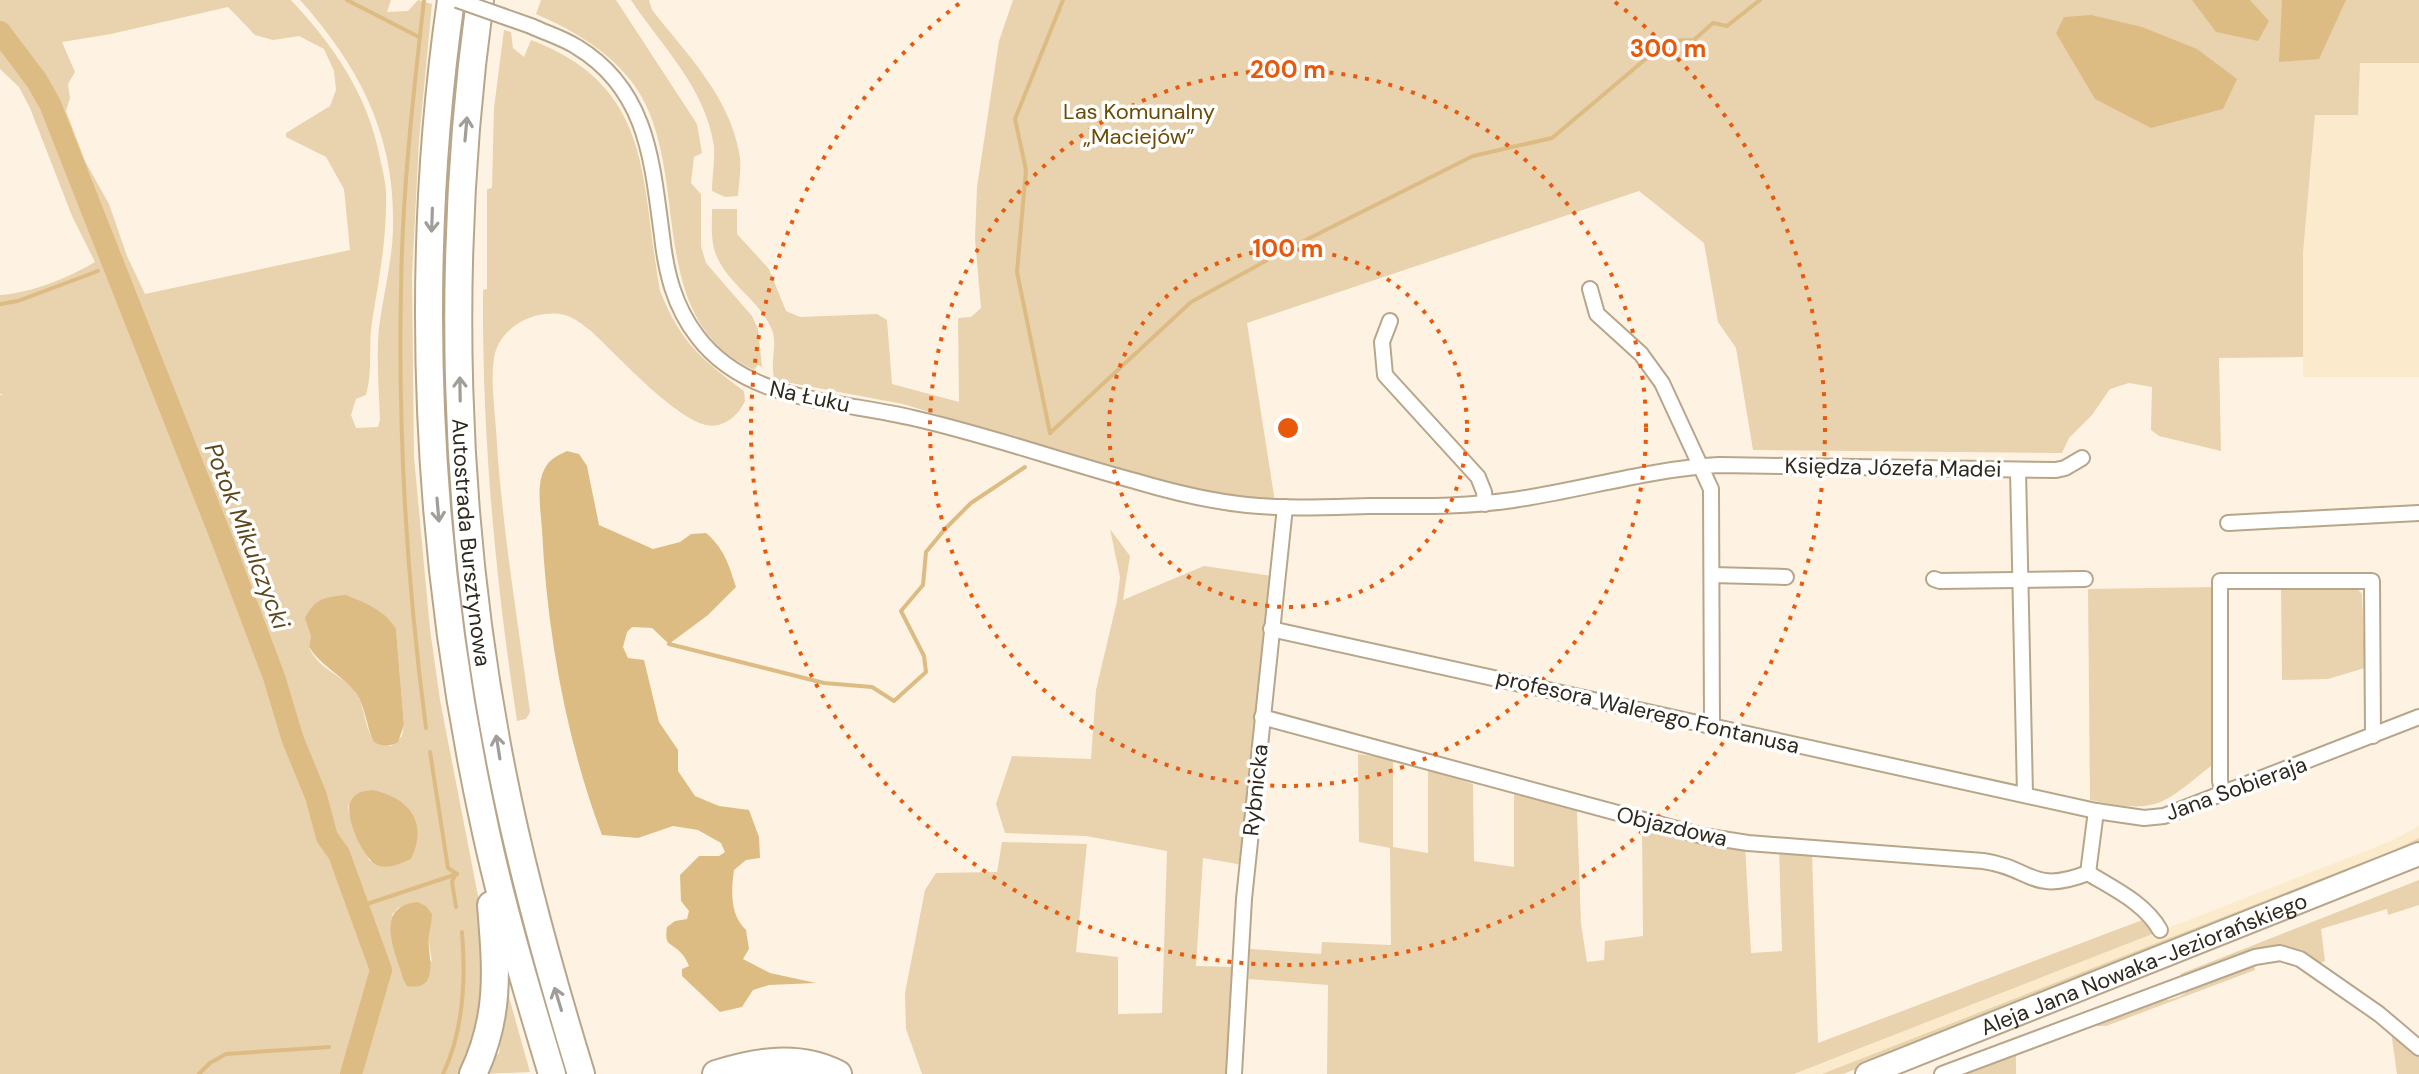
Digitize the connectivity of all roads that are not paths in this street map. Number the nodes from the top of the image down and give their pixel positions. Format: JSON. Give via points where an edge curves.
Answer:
{"nodes":[{"id":1,"x":454,"y":0,"type":"edge"},
{"id":2,"x":480,"y":0,"type":"edge"},
{"id":3,"x":1590,"y":289,"type":"dead end"},
{"id":4,"x":1390,"y":321,"type":"dead end"},
{"id":5,"x":2082,"y":458,"type":"dead end"},
{"id":6,"x":1702,"y":466,"type":"junction"},
{"id":7,"x":2018,"y":470,"type":"junction"},
{"id":8,"x":1485,"y":504,"type":"junction"},
{"id":9,"x":1285,"y":507,"type":"junction"},
{"id":10,"x":2419,"y":513,"type":"edge"},
{"id":11,"x":2228,"y":523,"type":"dead end"},
{"id":12,"x":1712,"y":575,"type":"junction"},
{"id":13,"x":1786,"y":577,"type":"dead end"},
{"id":14,"x":1934,"y":579,"type":"dead end"},
{"id":15,"x":2085,"y":579,"type":"dead end"},
{"id":16,"x":2021,"y":580,"type":"junction"},
{"id":17,"x":1271,"y":629,"type":"junction"},
{"id":18,"x":1262,"y":717,"type":"junction"},
{"id":19,"x":2419,"y":717,"type":"edge"},
{"id":20,"x":1712,"y":725,"type":"junction"},
{"id":21,"x":2373,"y":736,"type":"junction"},
{"id":22,"x":2223,"y":794,"type":"junction"},
{"id":23,"x":2025,"y":795,"type":"junction"},
{"id":24,"x":2096,"y":811,"type":"junction"},
{"id":25,"x":484,"y":826,"type":"junction"},
{"id":26,"x":2419,"y":854,"type":"edge"},
{"id":27,"x":2419,"y":868,"type":"edge"},
{"id":28,"x":2088,"y":873,"type":"junction"},
{"id":29,"x":2160,"y":930,"type":"dead end"},
{"id":30,"x":2419,"y":1048,"type":"edge"},
{"id":31,"x":473,"y":1074,"type":"edge"},
{"id":32,"x":552,"y":1074,"type":"edge"},
{"id":33,"x":581,"y":1074,"type":"edge"},
{"id":34,"x":716,"y":1074,"type":"edge"},
{"id":35,"x":838,"y":1074,"type":"edge"},
{"id":36,"x":1234,"y":1074,"type":"edge"},
{"id":37,"x":1867,"y":1074,"type":"edge"},
{"id":38,"x":1900,"y":1074,"type":"edge"},
{"id":39,"x":1942,"y":1074,"type":"edge"}],
"edges":[{"from":1,"to":9,"type":"street","name":"Na Łuku","bridge":true,"via":[[567,41],[611,76],[633,105],[648,142],[666,270],[677,302],[700,341],[743,377],[804,397],[938,423],[1198,498]]},
{"from":1,"to":25,"type":"highway","name":"Autostrada Bursztynowa","one_way":true,"via":[[432,223],[433,432],[448,614]]},
{"from":33,"to":2,"type":"highway","name":"Autostrada Bursztynowa","one_way":true,"via":[[531,901],[503,775],[467,513],[460,252]]},
{"from":3,"to":6,"type":"street","via":[[1597,314],[1654,370]]},
{"from":4,"to":8,"type":"street","via":[[1382,342],[1385,375],[1478,477]]},
{"from":5,"to":7,"type":"street","name":"Księdza Józefa Madei","via":[[2065,468]]},
{"from":6,"to":7,"type":"street","name":"Księdza Józefa Madei"},
{"from":6,"to":8,"type":"street","name":"Księdza Józefa Madei"},
{"from":6,"to":12,"type":"street","via":[[1712,497]]},
{"from":7,"to":16,"type":"street"},
{"from":8,"to":9,"type":"street","name":"Księdza Józefa Madei"},
{"from":9,"to":17,"type":"street","name":"Rybnicka"},
{"from":10,"to":11,"type":"street"},
{"from":12,"to":13,"type":"street"},
{"from":12,"to":20,"type":"street"},
{"from":14,"to":16,"type":"street"},
{"from":15,"to":16,"type":"street"},
{"from":16,"to":23,"type":"street"},
{"from":17,"to":18,"type":"street","name":"Rybnicka"},
{"from":17,"to":20,"type":"street","name":"profesora Walerego Fontanusa"},
{"from":18,"to":28,"type":"street","name":"Objazdowa","via":[[1713,838],[1983,861],[2042,882]]},
{"from":18,"to":36,"type":"street","name":"Rybnicka"},
{"from":19,"to":21,"type":"street","name":"Jana Sobieraja"},
{"from":20,"to":23,"type":"street","name":"profesora Walerego Fontanusa"},
{"from":21,"to":22,"type":"street","name":"Jana Sobieraja"},
{"from":21,"to":22,"type":"street","via":[[2372,581],[2220,581]]},
{"from":22,"to":24,"type":"street","name":"Jana Sobieraja","via":[[2154,818]]},
{"from":23,"to":24,"type":"street","name":"profesora Walerego Fontanusa"},
{"from":24,"to":28,"type":"street"},
{"from":25,"to":31,"type":"highway","via":[[497,980],[490,1032]]},
{"from":25,"to":32,"type":"highway","name":"Autostrada Bursztynowa"},
{"from":26,"to":37,"type":"main road","name":"Aleja Jana Nowaka-Jeziorańskiego"},
{"from":27,"to":38,"type":"main road","name":"Aleja Jana Nowaka-Jeziorańskiego"},
{"from":28,"to":29,"type":"street","via":[[2140,906]]},
{"from":30,"to":39,"type":"street","via":[[2359,999],[2292,955],[2280,953],[2255,957]]},
{"from":34,"to":35,"type":"highway","via":[[783,1061]]}]}
